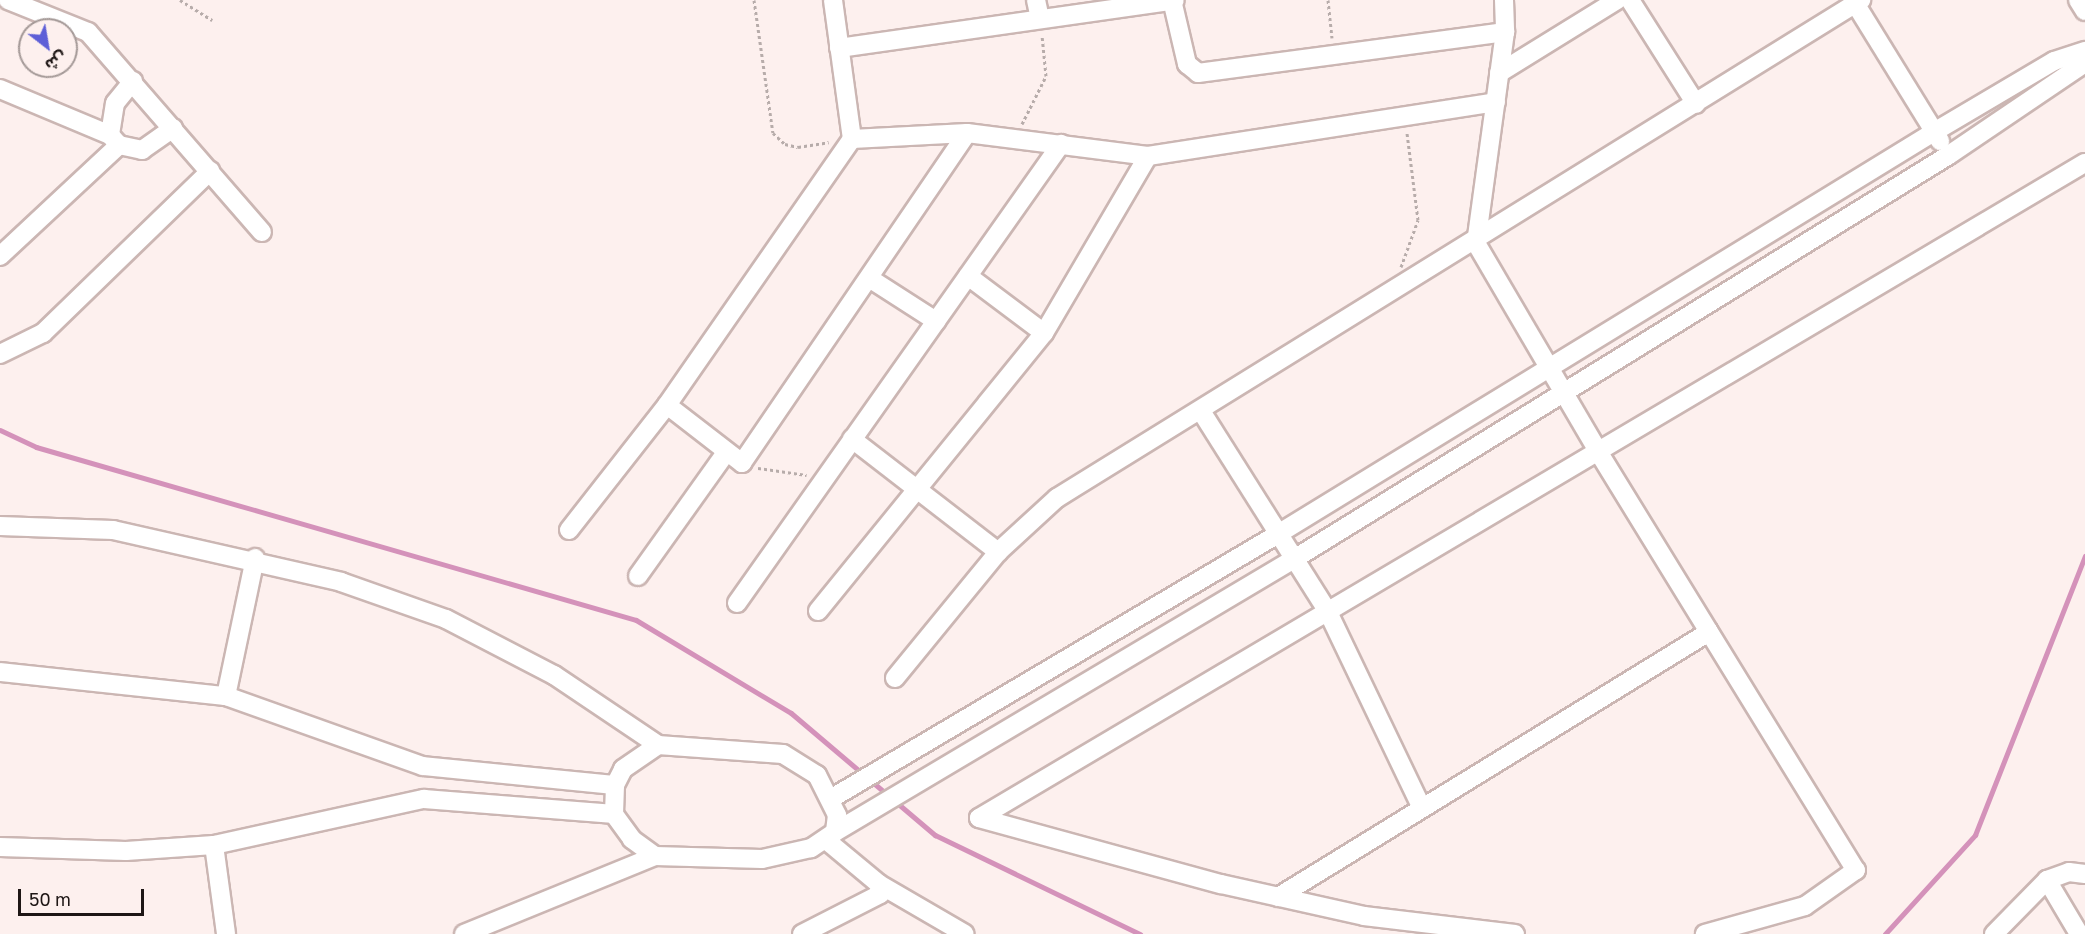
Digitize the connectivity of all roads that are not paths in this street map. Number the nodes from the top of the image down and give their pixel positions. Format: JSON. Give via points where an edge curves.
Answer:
{"nodes":[{"id":1,"x":8,"y":0,"type":"edge"},
{"id":2,"x":832,"y":0,"type":"edge"},
{"id":3,"x":1036,"y":0,"type":"edge"},
{"id":4,"x":1173,"y":0,"type":"edge"},
{"id":5,"x":1504,"y":0,"type":"edge"},
{"id":6,"x":1617,"y":0,"type":"edge"},
{"id":7,"x":1630,"y":0,"type":"edge"},
{"id":8,"x":2078,"y":0,"type":"edge"},
{"id":9,"x":1856,"y":1,"type":"edge"},
{"id":10,"x":1103,"y":5,"type":"edge"},
{"id":11,"x":2085,"y":11,"type":"edge"},
{"id":12,"x":1040,"y":19,"type":"junction"},
{"id":13,"x":1505,"y":32,"type":"junction"},
{"id":14,"x":839,"y":48,"type":"junction"},
{"id":15,"x":2082,"y":61,"type":"edge"},
{"id":16,"x":1499,"y":73,"type":"junction"},
{"id":17,"x":133,"y":81,"type":"junction"},
{"id":18,"x":0,"y":89,"type":"edge"},
{"id":19,"x":1496,"y":102,"type":"junction"},
{"id":20,"x":1696,"y":104,"type":"junction"},
{"id":21,"x":173,"y":128,"type":"junction"},
{"id":22,"x":1934,"y":132,"type":"junction"},
{"id":23,"x":967,"y":133,"type":"junction"},
{"id":24,"x":852,"y":139,"type":"junction"},
{"id":25,"x":114,"y":140,"type":"junction"},
{"id":26,"x":1061,"y":144,"type":"junction"},
{"id":27,"x":1949,"y":155,"type":"junction"},
{"id":28,"x":1148,"y":156,"type":"junction"},
{"id":29,"x":2085,"y":163,"type":"edge"},
{"id":30,"x":210,"y":171,"type":"junction"},
{"id":31,"x":262,"y":232,"type":"dead end"},
{"id":32,"x":1476,"y":243,"type":"junction"},
{"id":33,"x":0,"y":256,"type":"edge"},
{"id":34,"x":968,"y":276,"type":"junction"},
{"id":35,"x":869,"y":278,"type":"junction"},
{"id":36,"x":936,"y":321,"type":"junction"},
{"id":37,"x":1044,"y":333,"type":"junction"},
{"id":38,"x":0,"y":354,"type":"edge"},
{"id":39,"x":1548,"y":367,"type":"junction"},
{"id":40,"x":1562,"y":392,"type":"junction"},
{"id":41,"x":667,"y":405,"type":"junction"},
{"id":42,"x":1201,"y":411,"type":"junction"},
{"id":43,"x":852,"y":439,"type":"junction"},
{"id":44,"x":1599,"y":453,"type":"junction"},
{"id":45,"x":725,"y":454,"type":"junction"},
{"id":46,"x":918,"y":490,"type":"junction"},
{"id":47,"x":0,"y":526,"type":"edge"},
{"id":48,"x":569,"y":530,"type":"dead end"},
{"id":49,"x":1278,"y":534,"type":"junction"},
{"id":50,"x":998,"y":552,"type":"junction"},
{"id":51,"x":255,"y":558,"type":"junction"},
{"id":52,"x":1294,"y":559,"type":"junction"},
{"id":53,"x":638,"y":576,"type":"dead end"},
{"id":54,"x":737,"y":603,"type":"dead end"},
{"id":55,"x":818,"y":611,"type":"dead end"},
{"id":56,"x":1328,"y":612,"type":"junction"},
{"id":57,"x":1709,"y":632,"type":"junction"},
{"id":58,"x":0,"y":672,"type":"edge"},
{"id":59,"x":895,"y":678,"type":"dead end"},
{"id":60,"x":226,"y":696,"type":"junction"},
{"id":61,"x":657,"y":745,"type":"junction"},
{"id":62,"x":423,"y":766,"type":"junction"},
{"id":63,"x":615,"y":785,"type":"junction"},
{"id":64,"x":832,"y":798,"type":"junction"},
{"id":65,"x":424,"y":799,"type":"junction"},
{"id":66,"x":1422,"y":808,"type":"junction"},
{"id":67,"x":614,"y":814,"type":"junction"},
{"id":68,"x":830,"y":836,"type":"junction"},
{"id":69,"x":214,"y":845,"type":"junction"},
{"id":70,"x":0,"y":847,"type":"edge"},
{"id":71,"x":655,"y":856,"type":"junction"},
{"id":72,"x":2085,"y":874,"type":"edge"},
{"id":73,"x":2047,"y":880,"type":"junction"},
{"id":74,"x":879,"y":884,"type":"junction"},
{"id":75,"x":1278,"y":897,"type":"junction"},
{"id":76,"x":226,"y":934,"type":"edge"},
{"id":77,"x":464,"y":934,"type":"edge"},
{"id":78,"x":802,"y":934,"type":"edge"},
{"id":79,"x":965,"y":934,"type":"edge"},
{"id":80,"x":1515,"y":934,"type":"edge"},
{"id":81,"x":1706,"y":934,"type":"edge"},
{"id":82,"x":1994,"y":934,"type":"edge"},
{"id":83,"x":2079,"y":934,"type":"edge"}],
"edges":[{"from":1,"to":17,"type":"street","via":[[88,32]]},
{"from":2,"to":14,"type":"street"},
{"from":3,"to":12,"type":"street"},
{"from":4,"to":10,"type":"street"},
{"from":4,"to":13,"type":"street","via":[[1187,64],[1198,73]]},
{"from":5,"to":13,"type":"street"},
{"from":6,"to":16,"type":"street"},
{"from":7,"to":20,"type":"street"},
{"from":8,"to":11,"type":"street"},
{"from":9,"to":20,"type":"street"},
{"from":9,"to":22,"type":"street"},
{"from":10,"to":12,"type":"street"},
{"from":12,"to":14,"type":"street"},
{"from":13,"to":16,"type":"street"},
{"from":14,"to":24,"type":"street"},
{"from":15,"to":22,"type":"street"},
{"from":15,"to":27,"type":"street"},
{"from":16,"to":19,"type":"street"},
{"from":17,"to":21,"type":"street"},
{"from":17,"to":25,"type":"street","via":[[115,103]]},
{"from":18,"to":25,"type":"street"},
{"from":19,"to":28,"type":"street"},
{"from":19,"to":32,"type":"street"},
{"from":20,"to":32,"type":"street"},
{"from":21,"to":25,"type":"street","via":[[142,150]]},
{"from":21,"to":30,"type":"street"},
{"from":22,"to":27,"type":"street"},
{"from":22,"to":39,"type":"street"},
{"from":23,"to":24,"type":"street"},
{"from":23,"to":26,"type":"street"},
{"from":23,"to":35,"type":"street"},
{"from":24,"to":41,"type":"street"},
{"from":25,"to":33,"type":"street"},
{"from":26,"to":28,"type":"street"},
{"from":26,"to":34,"type":"street"},
{"from":27,"to":40,"type":"street"},
{"from":28,"to":37,"type":"street"},
{"from":29,"to":44,"type":"street"},
{"from":30,"to":31,"type":"street"},
{"from":30,"to":38,"type":"street","via":[[43,333]]},
{"from":32,"to":39,"type":"street"},
{"from":32,"to":42,"type":"street"},
{"from":34,"to":36,"type":"street"},
{"from":34,"to":37,"type":"street"},
{"from":35,"to":36,"type":"street"},
{"from":35,"to":45,"type":"street","via":[[742,463]]},
{"from":36,"to":43,"type":"street"},
{"from":37,"to":46,"type":"street"},
{"from":39,"to":40,"type":"street"},
{"from":39,"to":49,"type":"street"},
{"from":40,"to":44,"type":"street"},
{"from":40,"to":52,"type":"street"},
{"from":41,"to":45,"type":"street"},
{"from":41,"to":48,"type":"street"},
{"from":42,"to":49,"type":"street"},
{"from":42,"to":50,"type":"street","via":[[1057,498]]},
{"from":43,"to":46,"type":"street"},
{"from":43,"to":54,"type":"street"},
{"from":44,"to":56,"type":"street"},
{"from":44,"to":57,"type":"street"},
{"from":45,"to":53,"type":"street"},
{"from":46,"to":50,"type":"street"},
{"from":46,"to":55,"type":"street"},
{"from":47,"to":51,"type":"street","via":[[113,530]]},
{"from":49,"to":52,"type":"street"},
{"from":49,"to":64,"type":"street","via":[[857,787]]},
{"from":50,"to":59,"type":"street"},
{"from":51,"to":60,"type":"street"},
{"from":51,"to":61,"type":"street","via":[[446,619],[554,675]]},
{"from":52,"to":56,"type":"street"},
{"from":52,"to":68,"type":"street"},
{"from":56,"to":66,"type":"street"},
{"from":56,"to":75,"type":"street","via":[[979,818]]},
{"from":57,"to":66,"type":"street"},
{"from":57,"to":81,"type":"street","via":[[1856,870],[1805,906]]},
{"from":58,"to":60,"type":"street"},
{"from":60,"to":62,"type":"street"},
{"from":61,"to":63,"type":"street","via":[[623,769]]},
{"from":61,"to":64,"type":"street","via":[[783,754],[817,775]]},
{"from":62,"to":63,"type":"street"},
{"from":62,"to":65,"type":"street"},
{"from":63,"to":67,"type":"street"},
{"from":64,"to":68,"type":"street"},
{"from":65,"to":67,"type":"street"},
{"from":65,"to":69,"type":"street"},
{"from":66,"to":75,"type":"street"},
{"from":67,"to":71,"type":"street","via":[[632,839]]},
{"from":68,"to":71,"type":"street","via":[[762,859]]},
{"from":68,"to":74,"type":"street"},
{"from":69,"to":70,"type":"street","via":[[126,850]]},
{"from":69,"to":76,"type":"street"},
{"from":71,"to":77,"type":"street"},
{"from":72,"to":73,"type":"street","via":[[2069,872]]},
{"from":73,"to":82,"type":"street"},
{"from":73,"to":83,"type":"street"},
{"from":74,"to":78,"type":"street","via":[[876,897]]},
{"from":74,"to":79,"type":"street"},
{"from":75,"to":80,"type":"street","via":[[1364,916]]}]}
